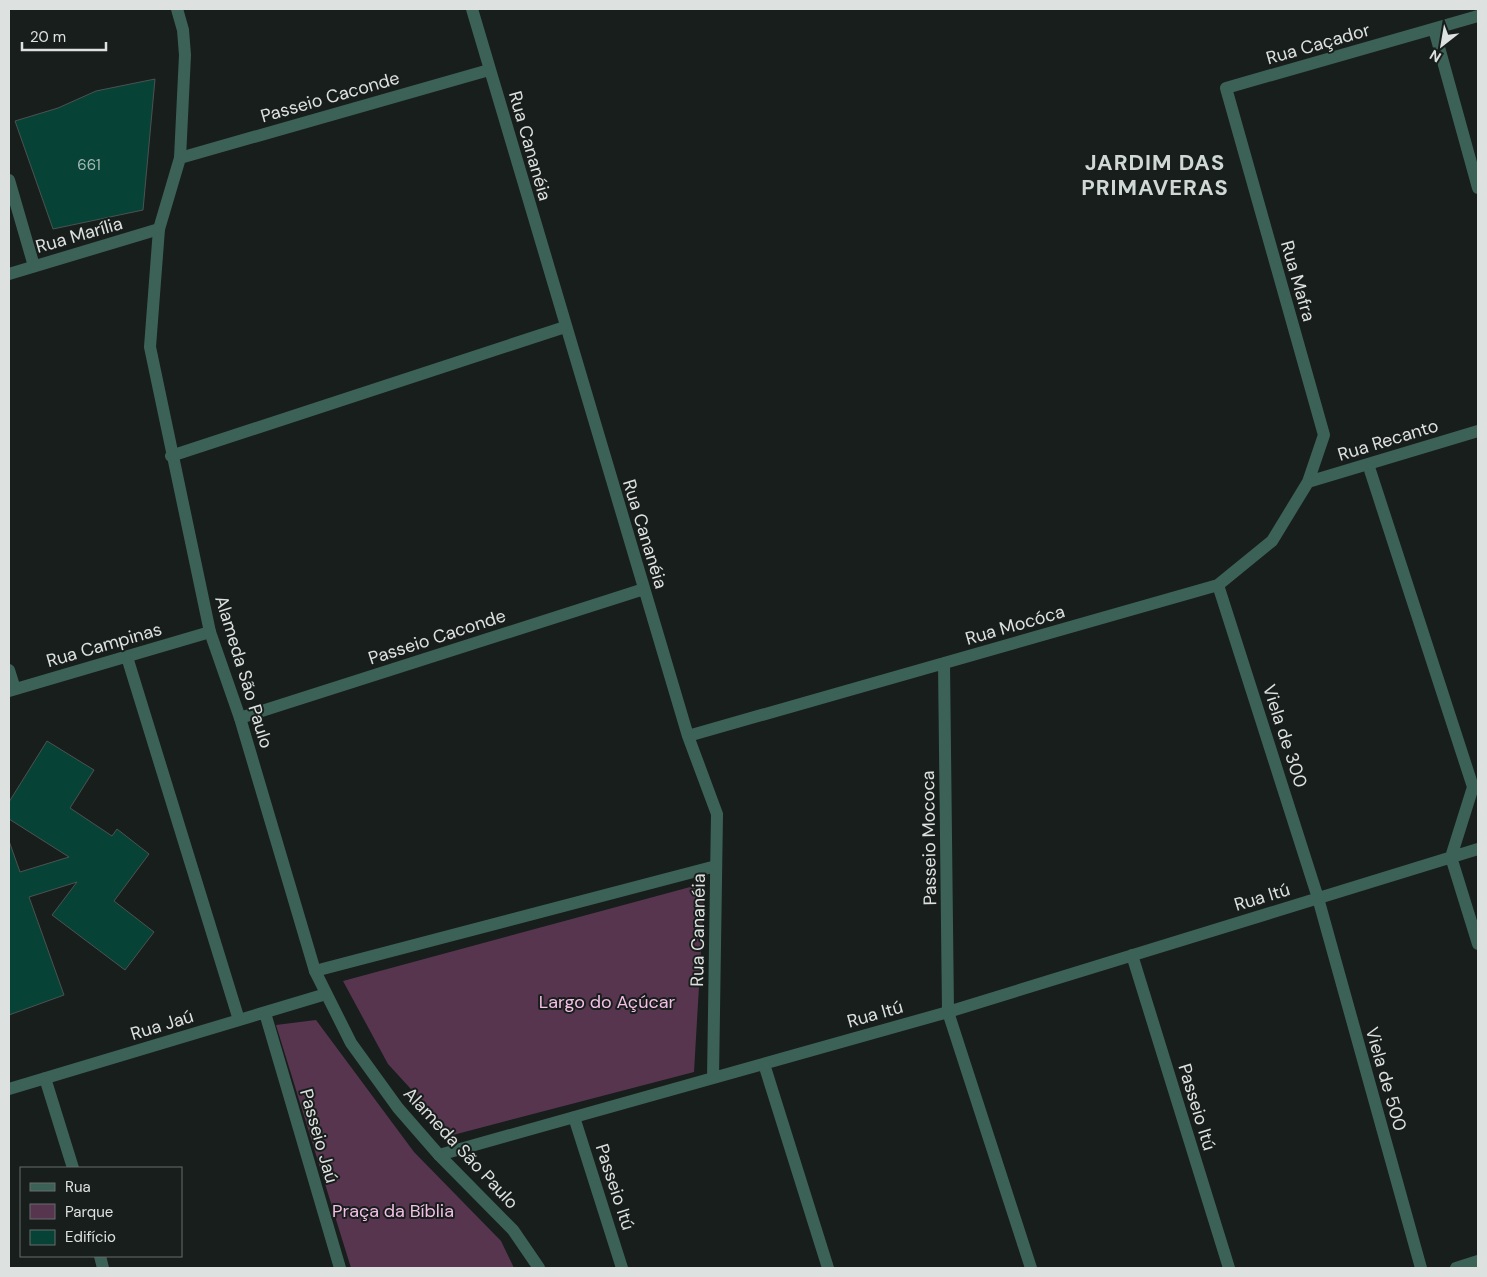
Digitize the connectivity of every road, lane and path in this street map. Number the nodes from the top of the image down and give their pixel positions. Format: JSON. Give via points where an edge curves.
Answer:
{"nodes":[{"id":1,"x":177,"y":9,"type":"edge"},
{"id":2,"x":472,"y":9,"type":"edge"},
{"id":3,"x":1478,"y":16,"type":"edge"},
{"id":4,"x":1434,"y":30,"type":"junction"},
{"id":5,"x":489,"y":70,"type":"junction"},
{"id":6,"x":1226,"y":88,"type":"joint"},
{"id":7,"x":180,"y":158,"type":"junction"},
{"id":8,"x":9,"y":180,"type":"edge"},
{"id":9,"x":1478,"y":188,"type":"edge"},
{"id":10,"x":160,"y":229,"type":"junction"},
{"id":11,"x":34,"y":266,"type":"junction"},
{"id":12,"x":9,"y":274,"type":"edge"},
{"id":13,"x":565,"y":327,"type":"junction"},
{"id":14,"x":1478,"y":431,"type":"edge"},
{"id":15,"x":171,"y":456,"type":"junction"},
{"id":16,"x":1368,"y":464,"type":"junction"},
{"id":17,"x":1308,"y":482,"type":"junction"},
{"id":18,"x":1218,"y":585,"type":"junction"},
{"id":19,"x":644,"y":590,"type":"junction"},
{"id":20,"x":210,"y":632,"type":"junction"},
{"id":21,"x":127,"y":657,"type":"junction"},
{"id":22,"x":944,"y":663,"type":"junction"},
{"id":23,"x":9,"y":670,"type":"edge"},
{"id":24,"x":12,"y":690,"type":"edge"},
{"id":25,"x":240,"y":718,"type":"junction"},
{"id":26,"x":688,"y":736,"type":"junction"},
{"id":27,"x":1478,"y":849,"type":"edge"},
{"id":28,"x":1451,"y":857,"type":"junction"},
{"id":29,"x":716,"y":866,"type":"junction"},
{"id":30,"x":1318,"y":898,"type":"junction"},
{"id":31,"x":1478,"y":944,"type":"edge"},
{"id":32,"x":1132,"y":956,"type":"junction"},
{"id":33,"x":314,"y":971,"type":"junction"},
{"id":34,"x":326,"y":994,"type":"junction"},
{"id":35,"x":948,"y":1012,"type":"junction"},
{"id":36,"x":265,"y":1013,"type":"junction"},
{"id":37,"x":239,"y":1020,"type":"junction"},
{"id":38,"x":764,"y":1064,"type":"junction"},
{"id":39,"x":45,"y":1078,"type":"junction"},
{"id":40,"x":713,"y":1078,"type":"junction"},
{"id":41,"x":9,"y":1089,"type":"edge"},
{"id":42,"x":574,"y":1117,"type":"junction"},
{"id":43,"x":439,"y":1155,"type":"junction"},
{"id":44,"x":73,"y":1167,"type":"edge"},
{"id":45,"x":1478,"y":1261,"type":"edge"},
{"id":46,"x":340,"y":1268,"type":"edge"},
{"id":47,"x":539,"y":1268,"type":"edge"},
{"id":48,"x":622,"y":1268,"type":"edge"},
{"id":49,"x":828,"y":1268,"type":"edge"},
{"id":50,"x":1030,"y":1268,"type":"edge"},
{"id":51,"x":1228,"y":1268,"type":"edge"},
{"id":52,"x":1421,"y":1268,"type":"edge"},
{"id":53,"x":1456,"y":1268,"type":"edge"}],
"edges":[{"from":1,"to":7,"type":"street","name":"Alameda São Paulo","via":[[185,55]]},
{"from":2,"to":5,"type":"street","name":"Rua Cananéia"},
{"from":3,"to":4,"type":"street","name":"Rua Caçador"},
{"from":4,"to":6,"type":"street","name":"Rua Caçador"},
{"from":4,"to":9,"type":"street"},
{"from":5,"to":7,"type":"street","name":"Passeio Caconde"},
{"from":5,"to":13,"type":"street","name":"Rua Cananéia"},
{"from":6,"to":17,"type":"street","name":"Rua Mafra","via":[[1324,435]]},
{"from":7,"to":10,"type":"street","name":"Alameda São Paulo"},
{"from":8,"to":11,"type":"street"},
{"from":10,"to":11,"type":"street","name":"Rua Marília"},
{"from":10,"to":15,"type":"street","name":"Alameda São Paulo","via":[[150,347]]},
{"from":11,"to":12,"type":"street","name":"Rua Marília"},
{"from":13,"to":15,"type":"street"},
{"from":13,"to":19,"type":"street","name":"Rua Cananéia"},
{"from":14,"to":16,"type":"street","name":"Rua Recanto"},
{"from":15,"to":20,"type":"street","name":"Alameda São Paulo"},
{"from":16,"to":17,"type":"street","name":"Rua Recanto"},
{"from":16,"to":28,"type":"street","via":[[1473,787]]},
{"from":17,"to":18,"type":"street","name":"Rua Mocóca","via":[[1272,541]]},
{"from":18,"to":22,"type":"street","name":"Rua Mocóca"},
{"from":18,"to":30,"type":"street","name":"Viela de 300"},
{"from":19,"to":25,"type":"street","name":"Passeio Caconde"},
{"from":19,"to":26,"type":"street","name":"Rua Cananéia"},
{"from":20,"to":21,"type":"street","name":"Rua Campinas"},
{"from":20,"to":25,"type":"street","name":"Alameda São Paulo"},
{"from":21,"to":24,"type":"street","name":"Rua Campinas"},
{"from":21,"to":37,"type":"street"},
{"from":22,"to":26,"type":"street","name":"Rua Mocóca"},
{"from":22,"to":35,"type":"street","name":"Passeio Mococa"},
{"from":23,"to":24,"type":"street"},
{"from":25,"to":33,"type":"street","name":"Alameda São Paulo"},
{"from":26,"to":29,"type":"street","name":"Rua Cananéia","via":[[717,814]]},
{"from":27,"to":28,"type":"street","name":"Rua Itú"},
{"from":28,"to":30,"type":"street","name":"Rua Itú"},
{"from":28,"to":31,"type":"street"},
{"from":29,"to":33,"type":"street"},
{"from":29,"to":40,"type":"street","name":"Rua Cananéia"},
{"from":30,"to":32,"type":"street","name":"Rua Itú"},
{"from":30,"to":52,"type":"street","name":"Viela de 500"},
{"from":32,"to":35,"type":"street","name":"Rua Itú"},
{"from":32,"to":51,"type":"street","name":"Passeio Itú"},
{"from":33,"to":34,"type":"street","name":"Alameda São Paulo"},
{"from":34,"to":36,"type":"street","name":"Rua Jaú"},
{"from":34,"to":43,"type":"street","name":"Alameda São Paulo","via":[[351,1043],[398,1108]]},
{"from":35,"to":38,"type":"street","name":"Rua Itú"},
{"from":35,"to":50,"type":"street"},
{"from":36,"to":37,"type":"street","name":"Rua Jaú"},
{"from":36,"to":46,"type":"street","name":"Passeio Jaú"},
{"from":37,"to":39,"type":"street","name":"Rua Jaú"},
{"from":38,"to":40,"type":"street","name":"Rua Itú"},
{"from":38,"to":49,"type":"street"},
{"from":39,"to":41,"type":"street","name":"Rua Jaú"},
{"from":39,"to":44,"type":"street"},
{"from":40,"to":42,"type":"street","name":"Rua Itú"},
{"from":42,"to":43,"type":"street","name":"Rua Itú"},
{"from":42,"to":48,"type":"street","name":"Passeio Itú"},
{"from":43,"to":47,"type":"street","name":"Alameda São Paulo","via":[[513,1230]]},
{"from":45,"to":53,"type":"street"}]}
